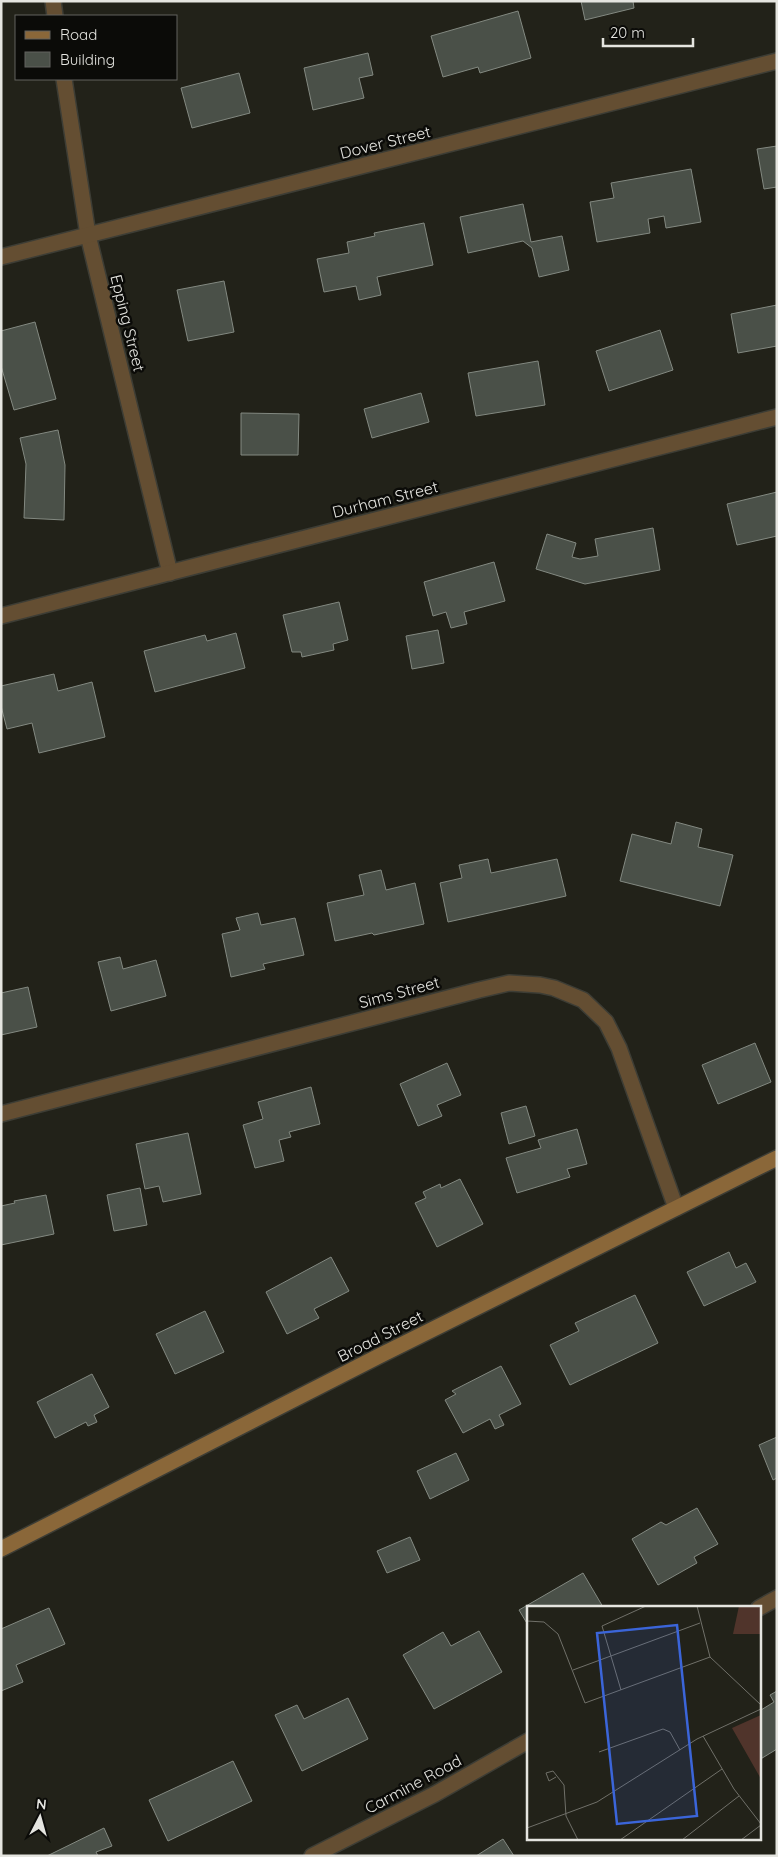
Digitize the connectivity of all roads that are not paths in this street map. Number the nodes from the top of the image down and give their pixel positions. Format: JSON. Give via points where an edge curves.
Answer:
{"nodes":[{"id":1,"x":52,"y":1,"type":"edge"},
{"id":2,"x":55,"y":15,"type":"edge"},
{"id":3,"x":777,"y":61,"type":"edge"},
{"id":4,"x":64,"y":80,"type":"edge"},
{"id":5,"x":88,"y":235,"type":"junction"},
{"id":6,"x":1,"y":257,"type":"edge"},
{"id":7,"x":777,"y":416,"type":"edge"},
{"id":8,"x":170,"y":573,"type":"junction"},
{"id":9,"x":1,"y":616,"type":"edge"},
{"id":10,"x":1,"y":1114,"type":"edge"},
{"id":11,"x":777,"y":1158,"type":"edge"},
{"id":12,"x":676,"y":1208,"type":"junction"},
{"id":13,"x":1,"y":1549,"type":"edge"},
{"id":14,"x":777,"y":1598,"type":"edge"},
{"id":15,"x":760,"y":1607,"type":"edge"},
{"id":16,"x":527,"y":1742,"type":"edge"},
{"id":17,"x":312,"y":1856,"type":"edge"}],
"edges":[{"from":1,"to":2,"type":"street"},
{"from":3,"to":5,"type":"street","name":"Dover Street"},
{"from":4,"to":5,"type":"street","name":"Epping Street"},
{"from":5,"to":6,"type":"street","name":"Dover Street"},
{"from":5,"to":8,"type":"street","name":"Epping Street"},
{"from":7,"to":8,"type":"street","name":"Durham Street"},
{"from":8,"to":9,"type":"street","name":"Durham Street"},
{"from":10,"to":12,"type":"street","name":"Sims Street","via":[[479,990],[509,983],[540,985],[583,1000],[606,1022],[619,1048]]},
{"from":11,"to":12,"type":"main road","name":"Broad Street"},
{"from":12,"to":13,"type":"main road","name":"Broad Street"},
{"from":14,"to":15,"type":"street"},
{"from":16,"to":17,"type":"street","name":"Carmine Road","via":[[435,1794]]}]}
